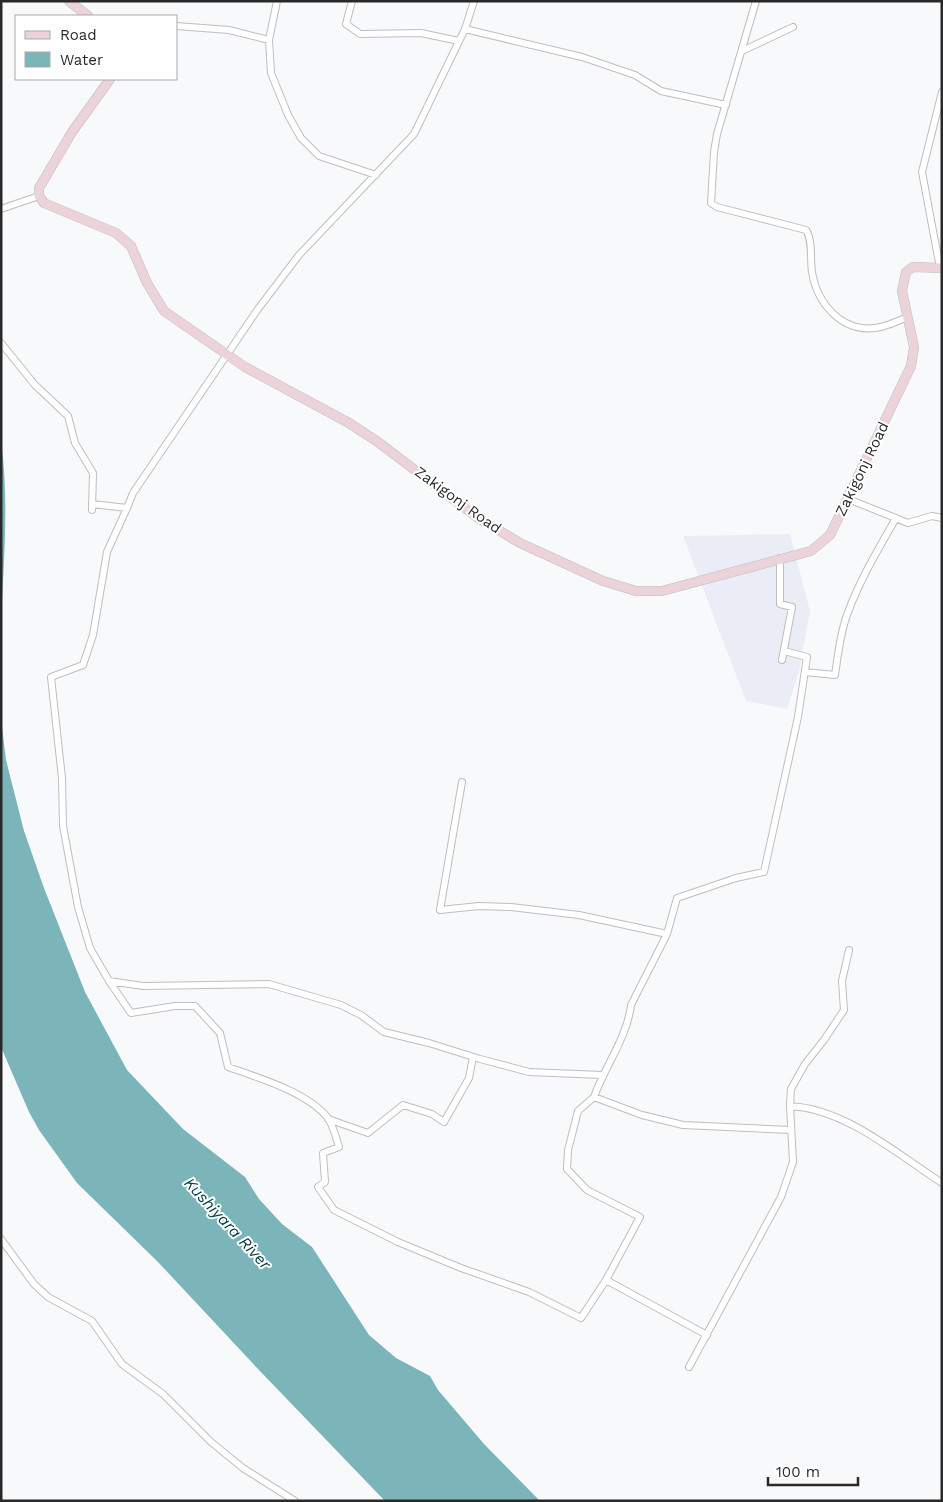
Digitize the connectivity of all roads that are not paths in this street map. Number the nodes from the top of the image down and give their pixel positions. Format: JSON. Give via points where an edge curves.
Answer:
{"nodes":[{"id":1,"x":69,"y":1,"type":"edge"},
{"id":2,"x":276,"y":1,"type":"edge"},
{"id":3,"x":352,"y":1,"type":"edge"},
{"id":4,"x":474,"y":1,"type":"edge"},
{"id":5,"x":756,"y":1,"type":"edge"},
{"id":6,"x":87,"y":15,"type":"edge"},
{"id":7,"x":178,"y":26,"type":"edge"},
{"id":8,"x":793,"y":27,"type":"dead end"},
{"id":9,"x":465,"y":29,"type":"junction"},
{"id":10,"x":269,"y":40,"type":"junction"},
{"id":11,"x":459,"y":41,"type":"junction"},
{"id":12,"x":742,"y":51,"type":"junction"},
{"id":13,"x":109,"y":80,"type":"edge"},
{"id":14,"x":942,"y":92,"type":"edge"},
{"id":15,"x":726,"y":106,"type":"junction"},
{"id":16,"x":376,"y":175,"type":"junction"},
{"id":17,"x":39,"y":196,"type":"junction"},
{"id":18,"x":1,"y":209,"type":"edge"},
{"id":19,"x":941,"y":268,"type":"edge"},
{"id":20,"x":908,"y":317,"type":"junction"},
{"id":21,"x":1,"y":342,"type":"edge"},
{"id":22,"x":227,"y":354,"type":"junction"},
{"id":23,"x":848,"y":500,"type":"junction"},
{"id":24,"x":127,"y":508,"type":"junction"},
{"id":25,"x":896,"y":518,"type":"junction"},
{"id":26,"x":942,"y":518,"type":"edge"},
{"id":27,"x":780,"y":558,"type":"junction"},
{"id":28,"x":784,"y":651,"type":"junction"},
{"id":29,"x":782,"y":660,"type":"dead end"},
{"id":30,"x":804,"y":672,"type":"junction"},
{"id":31,"x":462,"y":782,"type":"dead end"},
{"id":32,"x":667,"y":934,"type":"junction"},
{"id":33,"x":849,"y":950,"type":"dead end"},
{"id":34,"x":109,"y":981,"type":"junction"},
{"id":35,"x":473,"y":1057,"type":"junction"},
{"id":36,"x":602,"y":1075,"type":"junction"},
{"id":37,"x":594,"y":1097,"type":"junction"},
{"id":38,"x":790,"y":1106,"type":"junction"},
{"id":39,"x":328,"y":1118,"type":"junction"},
{"id":40,"x":791,"y":1130,"type":"junction"},
{"id":41,"x":942,"y":1183,"type":"edge"},
{"id":42,"x":1,"y":1239,"type":"edge"},
{"id":43,"x":606,"y":1280,"type":"junction"},
{"id":44,"x":707,"y":1335,"type":"junction"},
{"id":45,"x":689,"y":1368,"type":"dead end"},
{"id":46,"x":295,"y":1501,"type":"edge"}],
"edges":[{"from":1,"to":6,"type":"main road"},
{"from":2,"to":10,"type":"street"},
{"from":3,"to":11,"type":"street","via":[[346,24],[360,34],[421,33]]},
{"from":4,"to":9,"type":"street"},
{"from":5,"to":12,"type":"street"},
{"from":7,"to":10,"type":"street","via":[[229,30]]},
{"from":8,"to":12,"type":"street"},
{"from":9,"to":11,"type":"street"},
{"from":9,"to":15,"type":"street","via":[[582,57],[635,75],[661,91]]},
{"from":10,"to":16,"type":"street","via":[[270,73],[301,138],[319,156]]},
{"from":11,"to":16,"type":"street","via":[[414,134]]},
{"from":12,"to":15,"type":"street"},
{"from":13,"to":17,"type":"main road","via":[[72,132],[39,188]]},
{"from":14,"to":19,"type":"street","via":[[922,172]]},
{"from":15,"to":20,"type":"street","via":[[714,152],[711,203],[806,230],[817,290],[827,308],[841,320],[875,328]]},
{"from":16,"to":22,"type":"street","via":[[299,255]]},
{"from":17,"to":18,"type":"street"},
{"from":17,"to":22,"type":"main road","name":"Zakigonj Road","via":[[44,203],[116,233],[132,246],[147,283],[164,311]]},
{"from":19,"to":20,"type":"main road","name":"Zakigonj Road","via":[[913,267],[906,272],[902,291]]},
{"from":20,"to":23,"type":"main road","name":"Zakigonj Road","via":[[914,347],[911,366]]},
{"from":21,"to":24,"type":"street","via":[[35,385],[68,416],[75,443],[93,473],[92,507]]},
{"from":22,"to":24,"type":"street","via":[[133,494]]},
{"from":22,"to":27,"type":"main road","name":"Zakigonj Road","via":[[349,423],[478,518],[520,543],[603,581],[636,592],[662,592]]},
{"from":23,"to":25,"type":"street"},
{"from":23,"to":27,"type":"main road","name":"Zakigonj Road","via":[[830,535],[811,550]]},
{"from":24,"to":34,"type":"street","via":[[107,552],[94,635],[83,665],[51,677],[62,778],[63,826],[76,898],[90,948]]},
{"from":25,"to":26,"type":"street","via":[[908,523],[932,516]]},
{"from":25,"to":30,"type":"street","via":[[846,616],[835,675]]},
{"from":27,"to":28,"type":"street","via":[[780,604],[792,606]]},
{"from":28,"to":29,"type":"street"},
{"from":28,"to":30,"type":"street","via":[[807,657]]},
{"from":30,"to":32,"type":"street","via":[[798,717],[764,872],[677,898]]},
{"from":31,"to":32,"type":"street","via":[[440,910],[511,907],[579,915]]},
{"from":32,"to":36,"type":"street","via":[[631,1005],[630,1018]]},
{"from":33,"to":38,"type":"street","via":[[842,981],[844,1010],[805,1064],[791,1089]]},
{"from":34,"to":35,"type":"street","via":[[143,986],[269,984],[341,1005],[384,1032]]},
{"from":34,"to":39,"type":"street","via":[[131,1013],[195,1006],[220,1033],[228,1067],[305,1099]]},
{"from":35,"to":36,"type":"street","via":[[529,1072]]},
{"from":35,"to":39,"type":"street","via":[[469,1078],[444,1122],[432,1114],[403,1106],[368,1134]]},
{"from":36,"to":37,"type":"street"},
{"from":37,"to":40,"type":"street","via":[[642,1115],[683,1124]]},
{"from":37,"to":43,"type":"street","via":[[578,1111],[568,1150],[567,1169],[587,1190],[640,1217]]},
{"from":38,"to":40,"type":"street"},
{"from":38,"to":41,"type":"street","via":[[811,1109],[866,1133]]},
{"from":39,"to":43,"type":"street","via":[[340,1147],[323,1153],[326,1182],[318,1187],[334,1210],[421,1252],[529,1292],[581,1318]]},
{"from":40,"to":44,"type":"street","via":[[793,1162],[781,1197]]},
{"from":42,"to":46,"type":"street","via":[[34,1284],[48,1297],[92,1321],[122,1364],[163,1394],[211,1442],[243,1468]]},
{"from":43,"to":44,"type":"street"},
{"from":44,"to":45,"type":"street"}]}
